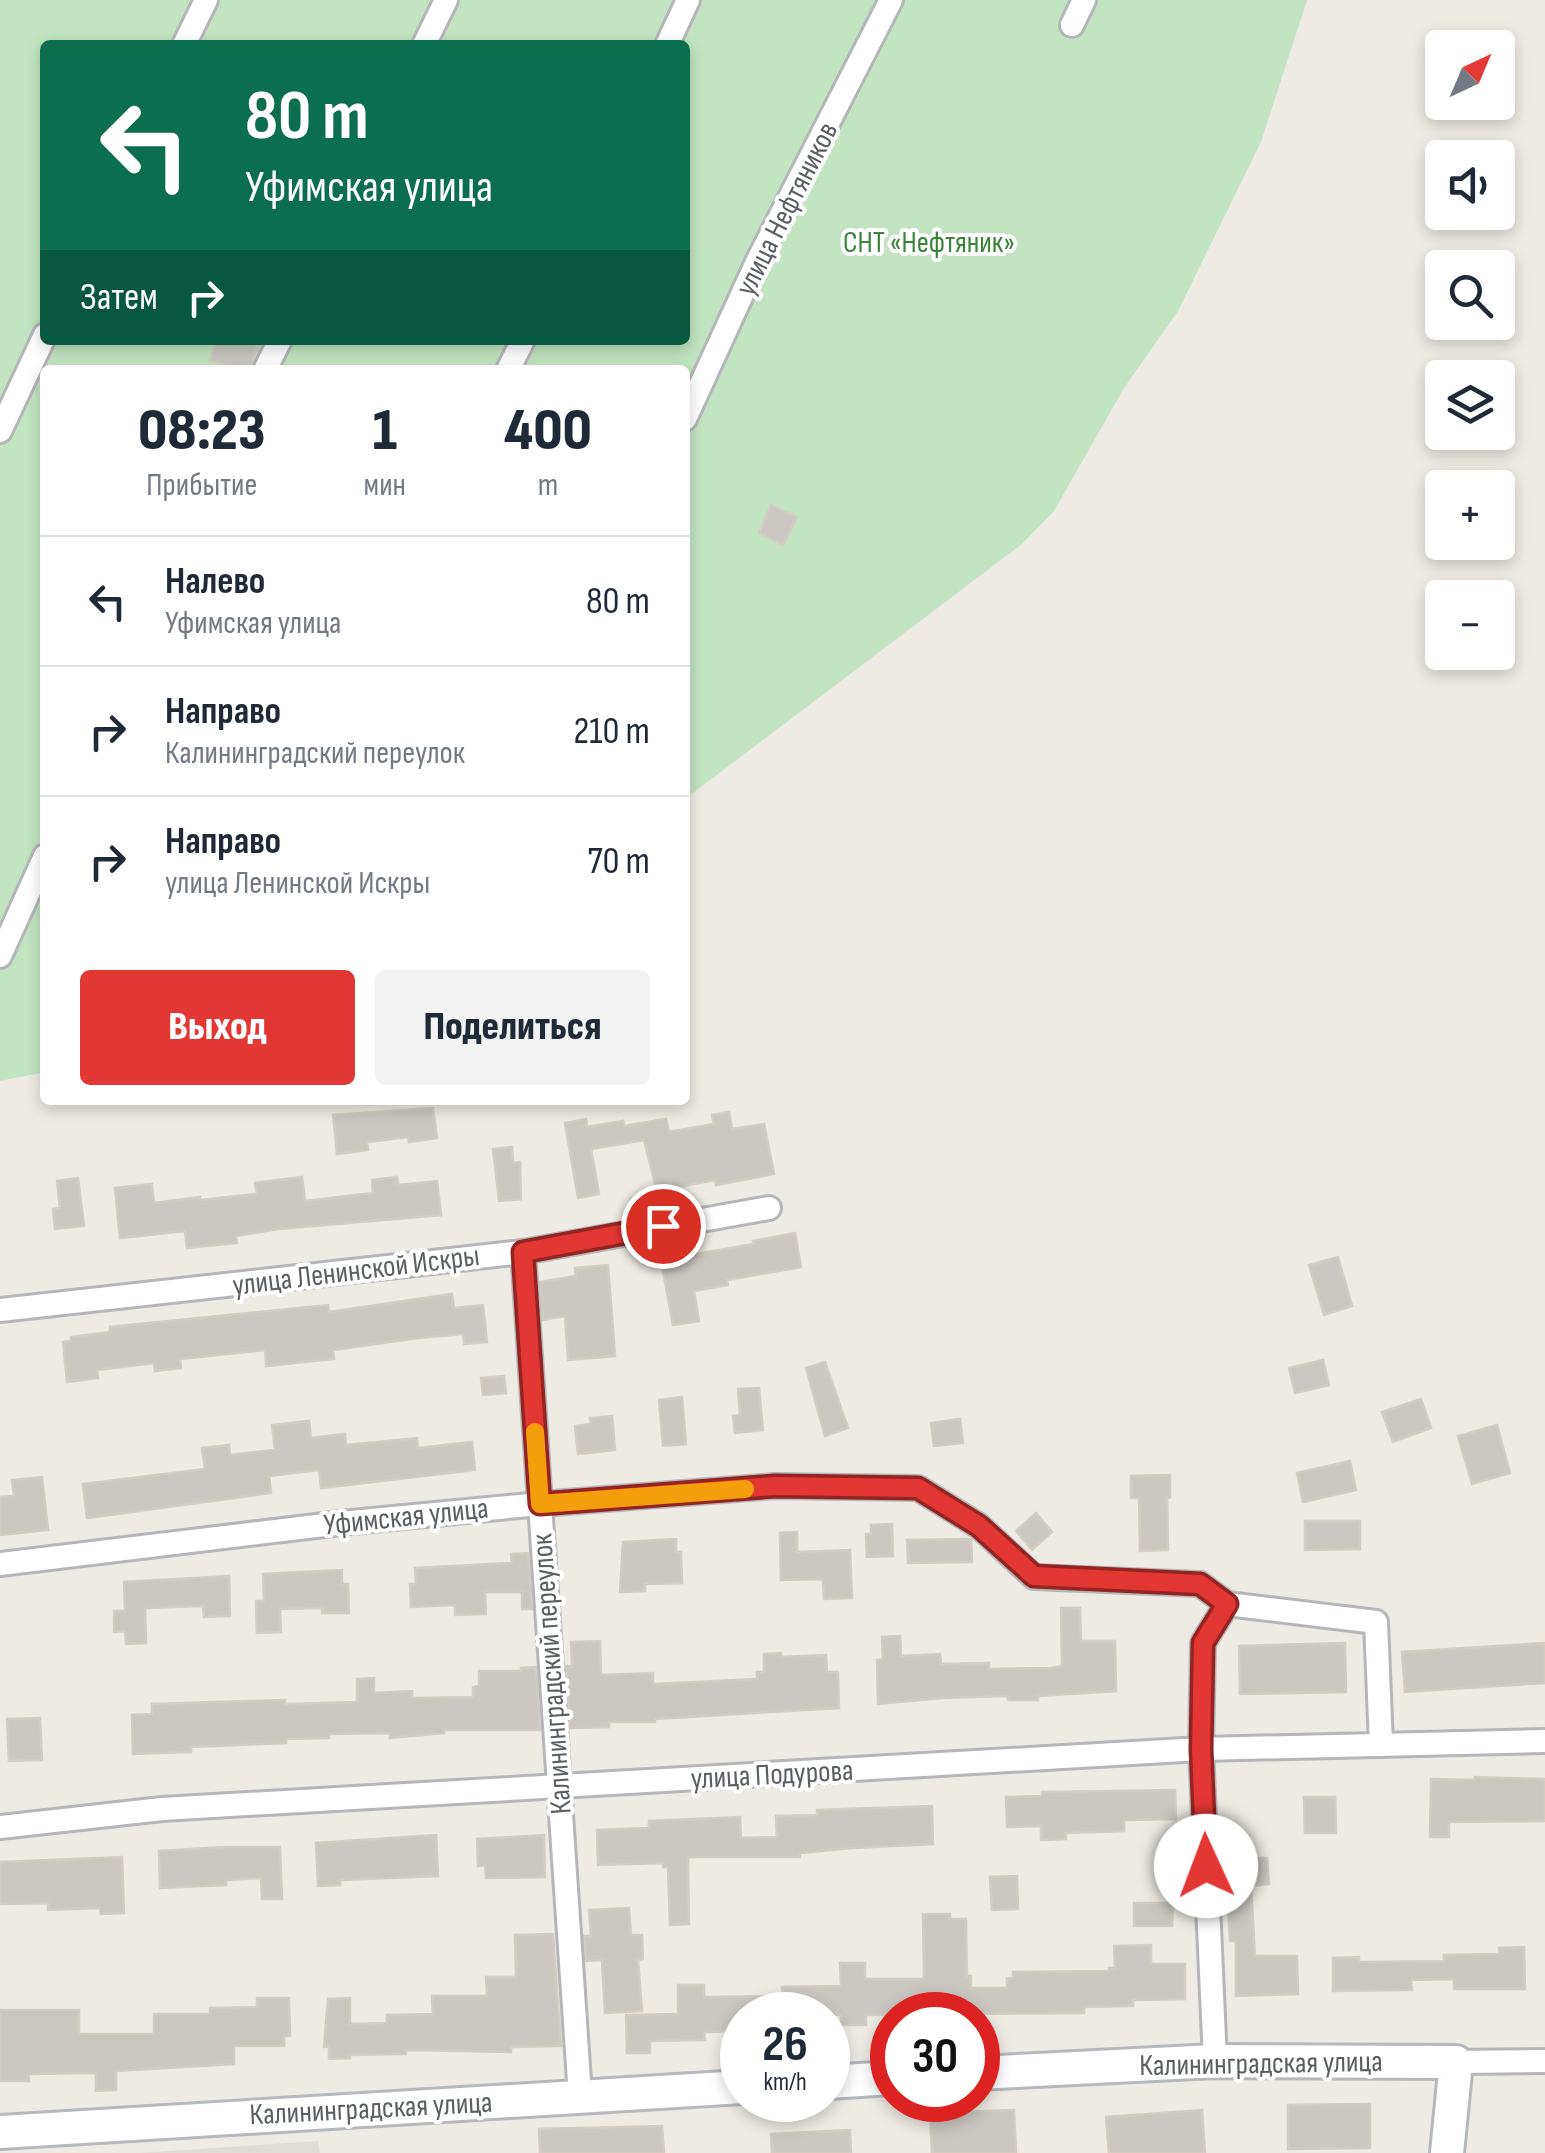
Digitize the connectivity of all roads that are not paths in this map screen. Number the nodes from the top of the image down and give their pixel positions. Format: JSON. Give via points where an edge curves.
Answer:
{"nodes":[{"id":1,"x":206,"y":0,"type":"edge"},
{"id":2,"x":446,"y":0,"type":"edge"},
{"id":3,"x":688,"y":0,"type":"edge"},
{"id":4,"x":892,"y":0,"type":"edge"},
{"id":5,"x":1084,"y":0,"type":"edge"},
{"id":6,"x":1072,"y":24,"type":"dead end"},
{"id":7,"x":186,"y":40,"type":"edge"},
{"id":8,"x":426,"y":40,"type":"edge"},
{"id":9,"x":669,"y":40,"type":"edge"},
{"id":10,"x":40,"y":345,"type":"edge"},
{"id":11,"x":690,"y":408,"type":"edge"},
{"id":12,"x":0,"y":431,"type":"edge"},
{"id":13,"x":40,"y":867,"type":"edge"},
{"id":14,"x":0,"y":956,"type":"edge"},
{"id":15,"x":768,"y":1208,"type":"dead end"},
{"id":16,"x":523,"y":1252,"type":"junction"},
{"id":17,"x":0,"y":1310,"type":"edge"},
{"id":18,"x":540,"y":1504,"type":"junction"},
{"id":19,"x":0,"y":1564,"type":"edge"},
{"id":20,"x":1227,"y":1604,"type":"junction"},
{"id":21,"x":1545,"y":1741,"type":"edge"},
{"id":22,"x":1382,"y":1746,"type":"junction"},
{"id":23,"x":1201,"y":1749,"type":"junction"},
{"id":24,"x":560,"y":1788,"type":"junction"},
{"id":25,"x":0,"y":1827,"type":"edge"},
{"id":26,"x":1545,"y":2060,"type":"edge"},
{"id":27,"x":1215,"y":2061,"type":"junction"},
{"id":28,"x":1456,"y":2062,"type":"junction"},
{"id":29,"x":1000,"y":2072,"type":"edge"},
{"id":30,"x":720,"y":2088,"type":"edge"},
{"id":31,"x":580,"y":2096,"type":"junction"},
{"id":32,"x":0,"y":2132,"type":"edge"},
{"id":33,"x":1447,"y":2153,"type":"edge"}],
"edges":[{"from":1,"to":7,"type":"street"},
{"from":2,"to":8,"type":"street"},
{"from":3,"to":9,"type":"street"},
{"from":4,"to":11,"type":"street","name":"улица Нефтяников"},
{"from":5,"to":6,"type":"street"},
{"from":10,"to":12,"type":"street"},
{"from":13,"to":14,"type":"street"},
{"from":15,"to":16,"type":"street","name":"улица Ленинской Искры"},
{"from":16,"to":17,"type":"street","name":"улица Ленинской Искры"},
{"from":16,"to":18,"type":"street","name":"Калининградский переулок"},
{"from":18,"to":19,"type":"street","name":"Уфимская улица"},
{"from":18,"to":20,"type":"street","name":"Уфимская улица","via":[[775,1486],[918,1488],[979,1526],[1034,1576],[1200,1584]]},
{"from":18,"to":24,"type":"street","name":"Калининградский переулок"},
{"from":20,"to":22,"type":"street","name":"Уфимская улица","via":[[1376,1622]]},
{"from":20,"to":23,"type":"street","via":[[1203,1643]]},
{"from":21,"to":22,"type":"street","name":"улица Подурова"},
{"from":22,"to":23,"type":"street","name":"улица Подурова"},
{"from":23,"to":24,"type":"street","name":"улица Подурова"},
{"from":23,"to":27,"type":"street"},
{"from":24,"to":25,"type":"street","name":"улица Подурова","via":[[162,1809]]},
{"from":24,"to":31,"type":"street","name":"Калининградский переулок"},
{"from":26,"to":28,"type":"street","name":"Калининградская улица"},
{"from":27,"to":28,"type":"street","name":"Калининградская улица"},
{"from":27,"to":29,"type":"street","name":"Калининградская улица"},
{"from":28,"to":33,"type":"street"},
{"from":30,"to":31,"type":"street","name":"Калининградская улица"},
{"from":31,"to":32,"type":"street","name":"Калининградская улица"}]}
